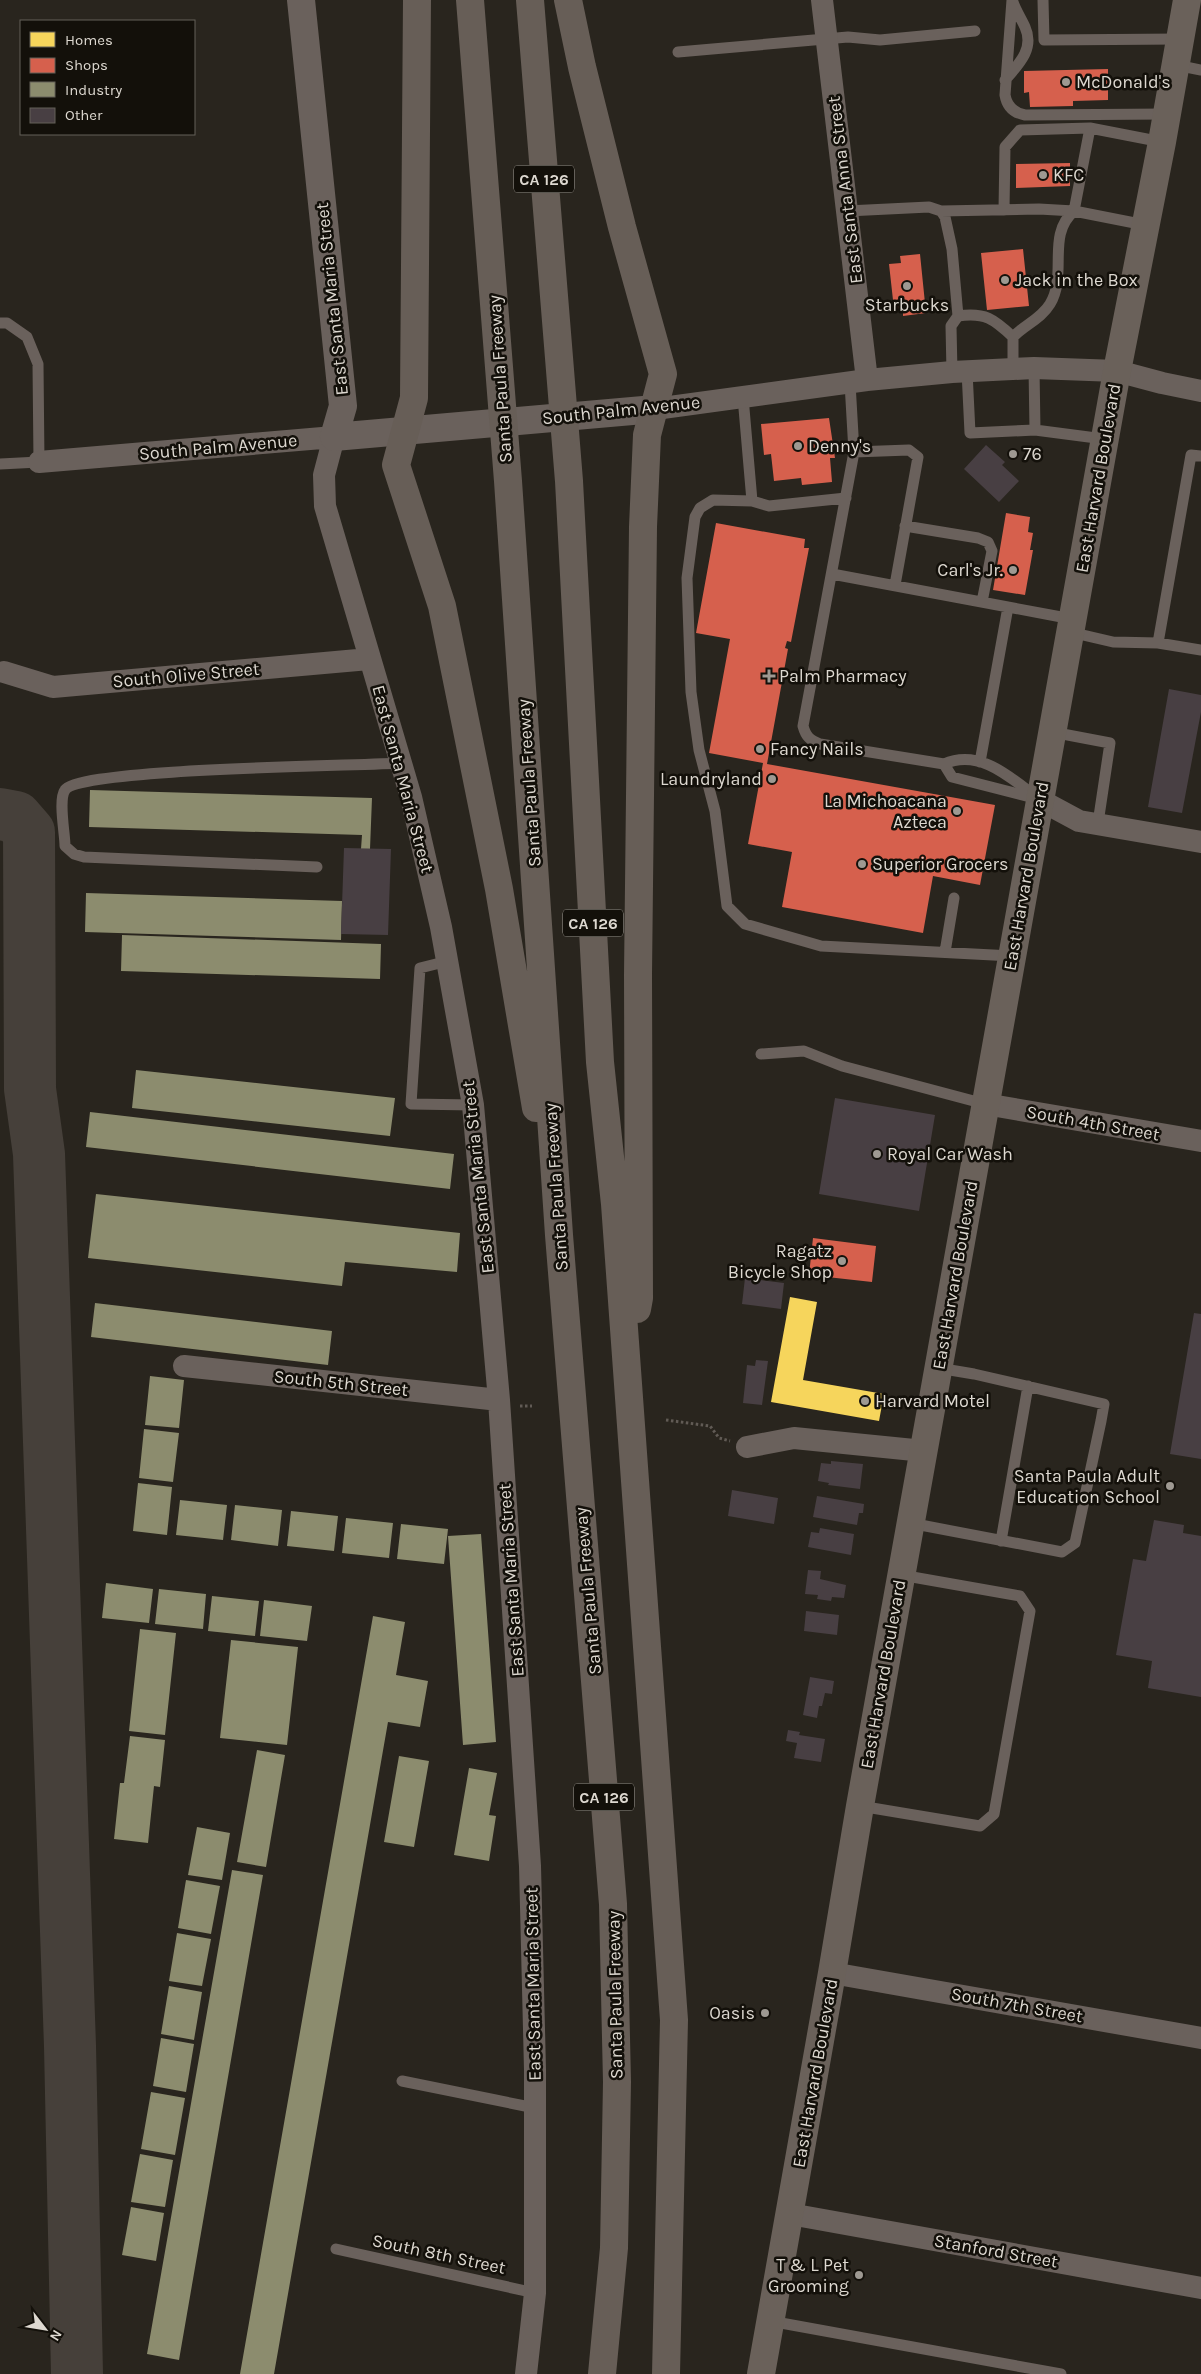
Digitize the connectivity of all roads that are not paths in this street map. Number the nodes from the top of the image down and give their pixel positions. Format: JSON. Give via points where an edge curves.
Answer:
{"nodes":[{"id":1,"x":301,"y":0,"type":"edge"},
{"id":2,"x":418,"y":0,"type":"edge"},
{"id":3,"x":470,"y":0,"type":"edge"},
{"id":4,"x":530,"y":0,"type":"edge"},
{"id":5,"x":568,"y":0,"type":"edge"},
{"id":6,"x":822,"y":0,"type":"edge"},
{"id":7,"x":1012,"y":0,"type":"edge"},
{"id":8,"x":1043,"y":0,"type":"edge"},
{"id":9,"x":1187,"y":0,"type":"edge"},
{"id":10,"x":975,"y":31,"type":"dead end"},
{"id":11,"x":827,"y":40,"type":"junction"},
{"id":12,"x":678,"y":52,"type":"dead end"},
{"id":13,"x":1185,"y":58,"type":"edge"},
{"id":14,"x":1005,"y":80,"type":"junction"},
{"id":15,"x":1167,"y":114,"type":"junction"},
{"id":16,"x":1090,"y":128,"type":"junction"},
{"id":17,"x":1162,"y":142,"type":"junction"},
{"id":18,"x":1004,"y":210,"type":"junction"},
{"id":19,"x":847,"y":211,"type":"junction"},
{"id":20,"x":941,"y":211,"type":"junction"},
{"id":21,"x":1074,"y":211,"type":"junction"},
{"id":22,"x":1145,"y":225,"type":"junction"},
{"id":23,"x":958,"y":316,"type":"junction"},
{"id":24,"x":0,"y":323,"type":"edge"},
{"id":25,"x":1013,"y":338,"type":"junction"},
{"id":26,"x":1023,"y":368,"type":"junction"},
{"id":27,"x":1117,"y":371,"type":"junction"},
{"id":28,"x":960,"y":372,"type":"junction"},
{"id":29,"x":859,"y":381,"type":"junction"},
{"id":30,"x":1201,"y":390,"type":"edge"},
{"id":31,"x":743,"y":397,"type":"junction"},
{"id":32,"x":655,"y":409,"type":"junction"},
{"id":33,"x":407,"y":430,"type":"junction"},
{"id":34,"x":1035,"y":430,"type":"junction"},
{"id":35,"x":334,"y":437,"type":"junction"},
{"id":36,"x":1104,"y":439,"type":"junction"},
{"id":37,"x":854,"y":452,"type":"junction"},
{"id":38,"x":1201,"y":456,"type":"edge"},
{"id":39,"x":39,"y":462,"type":"junction"},
{"id":40,"x":0,"y":464,"type":"edge"},
{"id":41,"x":846,"y":498,"type":"junction"},
{"id":42,"x":752,"y":500,"type":"junction"},
{"id":43,"x":905,"y":526,"type":"junction"},
{"id":44,"x":832,"y":574,"type":"junction"},
{"id":45,"x":895,"y":586,"type":"junction"},
{"id":46,"x":982,"y":602,"type":"junction"},
{"id":47,"x":1008,"y":607,"type":"junction"},
{"id":48,"x":1071,"y":626,"type":"junction"},
{"id":49,"x":1158,"y":643,"type":"junction"},
{"id":50,"x":1201,"y":650,"type":"edge"},
{"id":51,"x":369,"y":659,"type":"junction"},
{"id":52,"x":4,"y":672,"type":"dead end"},
{"id":53,"x":1052,"y":732,"type":"junction"},
{"id":54,"x":980,"y":762,"type":"junction"},
{"id":55,"x":401,"y":763,"type":"junction"},
{"id":56,"x":944,"y":764,"type":"junction"},
{"id":57,"x":1040,"y":800,"type":"junction"},
{"id":58,"x":1098,"y":823,"type":"junction"},
{"id":59,"x":1201,"y":842,"type":"edge"},
{"id":60,"x":317,"y":867,"type":"dead end"},
{"id":61,"x":954,"y":898,"type":"dead end"},
{"id":62,"x":945,"y":952,"type":"junction"},
{"id":63,"x":1012,"y":956,"type":"junction"},
{"id":64,"x":448,"y":961,"type":"junction"},
{"id":65,"x":761,"y":1054,"type":"dead end"},
{"id":66,"x":985,"y":1104,"type":"junction"},
{"id":67,"x":473,"y":1106,"type":"junction"},
{"id":68,"x":1201,"y":1141,"type":"edge"},
{"id":69,"x":559,"y":1235,"type":"junction"},
{"id":70,"x":627,"y":1364,"type":"junction"},
{"id":71,"x":184,"y":1366,"type":"dead end"},
{"id":72,"x":938,"y":1368,"type":"junction"},
{"id":73,"x":1028,"y":1386,"type":"junction"},
{"id":74,"x":499,"y":1400,"type":"junction"},
{"id":75,"x":747,"y":1447,"type":"road end"},
{"id":76,"x":924,"y":1450,"type":"junction"},
{"id":77,"x":910,"y":1523,"type":"junction"},
{"id":78,"x":1001,"y":1541,"type":"junction"},
{"id":79,"x":901,"y":1575,"type":"junction"},
{"id":80,"x":860,"y":1806,"type":"junction"},
{"id":81,"x":832,"y":1973,"type":"junction"},
{"id":82,"x":1201,"y":2038,"type":"edge"},
{"id":83,"x":402,"y":2081,"type":"dead end"},
{"id":84,"x":535,"y":2108,"type":"junction"},
{"id":85,"x":790,"y":2214,"type":"junction"},
{"id":86,"x":336,"y":2249,"type":"dead end"},
{"id":87,"x":1201,"y":2288,"type":"edge"},
{"id":88,"x":535,"y":2292,"type":"junction"},
{"id":89,"x":770,"y":2321,"type":"junction"},
{"id":90,"x":602,"y":2367,"type":"edge"},
{"id":91,"x":666,"y":2372,"type":"edge"},
{"id":92,"x":526,"y":2374,"type":"edge"},
{"id":93,"x":761,"y":2374,"type":"edge"},
{"id":94,"x":1061,"y":2374,"type":"edge"}],
"edges":[{"from":1,"to":35,"type":"street","name":"East Santa Maria Street","via":[[343,406]]},
{"from":2,"to":33,"type":"highway","via":[[414,398]]},
{"from":3,"to":69,"type":"highway","name":"Santa Paula Freeway","number":"CA 126","via":[[508,481]]},
{"from":4,"to":70,"type":"highway","number":"CA 126","via":[[569,481],[600,1062]]},
{"from":5,"to":32,"type":"highway","via":[[622,227],[663,374]]},
{"from":6,"to":11,"type":"street","name":"East Santa Anna Street"},
{"from":7,"to":14,"type":"lane"},
{"from":7,"to":14,"type":"lane","via":[[1026,30],[1028,46],[1022,60]]},
{"from":8,"to":13,"type":"lane","via":[[1044,40]]},
{"from":9,"to":13,"type":"main road","name":"East Harvard Boulevard"},
{"from":10,"to":11,"type":"lane","via":[[880,40],[848,37]]},
{"from":11,"to":12,"type":"lane"},
{"from":11,"to":19,"type":"street","name":"East Santa Anna Street"},
{"from":13,"to":15,"type":"main road","name":"East Harvard Boulevard"},
{"from":14,"to":15,"type":"lane","via":[[1006,102],[1020,114]]},
{"from":15,"to":17,"type":"main road","name":"East Harvard Boulevard"},
{"from":16,"to":17,"type":"lane"},
{"from":16,"to":18,"type":"lane","via":[[1020,130],[1005,147]]},
{"from":16,"to":21,"type":"lane"},
{"from":17,"to":22,"type":"main road","name":"East Harvard Boulevard"},
{"from":18,"to":20,"type":"lane"},
{"from":18,"to":21,"type":"lane"},
{"from":19,"to":20,"type":"lane","via":[[929,207]]},
{"from":19,"to":29,"type":"street","name":"East Santa Anna Street"},
{"from":20,"to":23,"type":"lane","via":[[952,249]]},
{"from":21,"to":22,"type":"lane"},
{"from":21,"to":25,"type":"lane","via":[[1065,219],[1059,234],[1058,270],[1050,304],[1039,318],[1020,329]]},
{"from":22,"to":27,"type":"main road","name":"East Harvard Boulevard"},
{"from":23,"to":25,"type":"lane","via":[[980,314],[1002,326]]},
{"from":23,"to":28,"type":"lane","via":[[951,326]]},
{"from":24,"to":39,"type":"lane","via":[[7,323],[26,337],[38,364]]},
{"from":25,"to":26,"type":"lane"},
{"from":26,"to":27,"type":"street","name":"South Palm Avenue"},
{"from":26,"to":28,"type":"street","name":"South Palm Avenue"},
{"from":26,"to":34,"type":"lane"},
{"from":27,"to":30,"type":"street","name":"South Palm Avenue","via":[[1162,384]]},
{"from":27,"to":36,"type":"main road","name":"East Harvard Boulevard"},
{"from":28,"to":29,"type":"street","name":"South Palm Avenue"},
{"from":28,"to":34,"type":"lane","via":[[970,432]]},
{"from":29,"to":31,"type":"street","name":"South Palm Avenue"},
{"from":29,"to":37,"type":"lane"},
{"from":31,"to":32,"type":"street","name":"South Palm Avenue"},
{"from":31,"to":42,"type":"lane"},
{"from":32,"to":33,"type":"street","name":"South Palm Avenue"},
{"from":32,"to":70,"type":"highway","via":[[646,435],[643,527],[638,975],[640,1298]]},
{"from":33,"to":35,"type":"street","name":"South Palm Avenue"},
{"from":33,"to":69,"type":"highway","via":[[396,465],[442,606],[499,889]]},
{"from":34,"to":36,"type":"lane"},
{"from":35,"to":39,"type":"street","name":"South Palm Avenue"},
{"from":35,"to":51,"type":"street","name":"East Santa Maria Street","via":[[324,475],[325,506]]},
{"from":36,"to":48,"type":"main road","name":"East Harvard Boulevard"},
{"from":37,"to":41,"type":"lane"},
{"from":37,"to":43,"type":"lane","via":[[901,449],[914,452],[918,457]]},
{"from":38,"to":49,"type":"lane","via":[[1191,454]]},
{"from":39,"to":40,"type":"lane"},
{"from":41,"to":42,"type":"lane","via":[[769,506]]},
{"from":41,"to":44,"type":"lane"},
{"from":42,"to":62,"type":"lane","via":[[713,500],[700,508],[695,517],[687,578],[691,692],[699,750],[715,811],[727,906],[745,924],[821,946]]},
{"from":43,"to":45,"type":"lane"},
{"from":43,"to":46,"type":"lane","via":[[988,542],[992,551]]},
{"from":44,"to":45,"type":"lane"},
{"from":44,"to":56,"type":"lane","via":[[803,726],[805,734],[820,744]]},
{"from":45,"to":46,"type":"lane"},
{"from":46,"to":47,"type":"lane"},
{"from":47,"to":48,"type":"lane"},
{"from":47,"to":54,"type":"lane"},
{"from":48,"to":49,"type":"lane","via":[[1114,642]]},
{"from":48,"to":53,"type":"main road","name":"East Harvard Boulevard"},
{"from":49,"to":50,"type":"lane"},
{"from":51,"to":52,"type":"street","name":"South Olive Street","via":[[53,687]]},
{"from":51,"to":55,"type":"street","name":"East Santa Maria Street"},
{"from":53,"to":57,"type":"main road","name":"East Harvard Boulevard"},
{"from":53,"to":58,"type":"lane","via":[[1110,743]]},
{"from":54,"to":56,"type":"lane","via":[[957,758]]},
{"from":54,"to":57,"type":"lane","via":[[992,764]]},
{"from":55,"to":60,"type":"lane","via":[[181,771],[87,780],[68,786],[63,794],[66,846],[74,854],[84,857]]},
{"from":55,"to":64,"type":"street","name":"East Santa Maria Street"},
{"from":56,"to":57,"type":"lane","via":[[952,777]]},
{"from":57,"to":58,"type":"street","via":[[1079,821]]},
{"from":57,"to":63,"type":"main road","name":"East Harvard Boulevard"},
{"from":58,"to":59,"type":"street"},
{"from":61,"to":62,"type":"lane"},
{"from":62,"to":63,"type":"lane"},
{"from":63,"to":66,"type":"main road","name":"East Harvard Boulevard"},
{"from":64,"to":67,"type":"street","name":"East Santa Maria Street"},
{"from":64,"to":67,"type":"lane","via":[[420,968],[411,1104]]},
{"from":65,"to":66,"type":"lane","via":[[804,1051],[842,1066]]},
{"from":66,"to":68,"type":"street","name":"South 4th Street"},
{"from":66,"to":72,"type":"main road","name":"East Harvard Boulevard"},
{"from":67,"to":74,"type":"street","name":"East Santa Maria Street"},
{"from":69,"to":90,"type":"highway","name":"Santa Paula Freeway","number":"CA 126","via":[[613,1904],[618,2082],[614,2248]]},
{"from":70,"to":91,"type":"highway","number":"CA 126","via":[[674,2020]]},
{"from":71,"to":74,"type":"street","name":"South 5th Street"},
{"from":72,"to":73,"type":"lane"},
{"from":72,"to":76,"type":"main road","name":"East Harvard Boulevard"},
{"from":73,"to":78,"type":"lane"},
{"from":73,"to":78,"type":"lane","via":[[1104,1404],[1075,1543],[1062,1552]]},
{"from":74,"to":84,"type":"street","name":"East Santa Maria Street","via":[[530,1866]]},
{"from":75,"to":76,"type":"street","via":[[794,1438]]},
{"from":76,"to":77,"type":"main road","name":"East Harvard Boulevard"},
{"from":77,"to":78,"type":"lane"},
{"from":77,"to":79,"type":"main road","name":"East Harvard Boulevard"},
{"from":79,"to":80,"type":"main road","name":"East Harvard Boulevard"},
{"from":79,"to":80,"type":"lane","via":[[1020,1596],[1030,1611],[996,1804],[994,1814],[980,1826]]},
{"from":80,"to":81,"type":"main road","name":"East Harvard Boulevard"},
{"from":81,"to":82,"type":"street","name":"South 7th Street"},
{"from":81,"to":85,"type":"main road","name":"East Harvard Boulevard"},
{"from":83,"to":84,"type":"lane"},
{"from":84,"to":88,"type":"street","name":"East Santa Maria Street"},
{"from":85,"to":87,"type":"street","name":"Stanford Street"},
{"from":85,"to":89,"type":"main road","name":"East Harvard Boulevard"},
{"from":86,"to":88,"type":"lane","name":"South 8th Street"},
{"from":88,"to":92,"type":"street","name":"East Santa Maria Street"},
{"from":89,"to":93,"type":"main road","name":"East Harvard Boulevard"},
{"from":89,"to":94,"type":"lane"}]}
